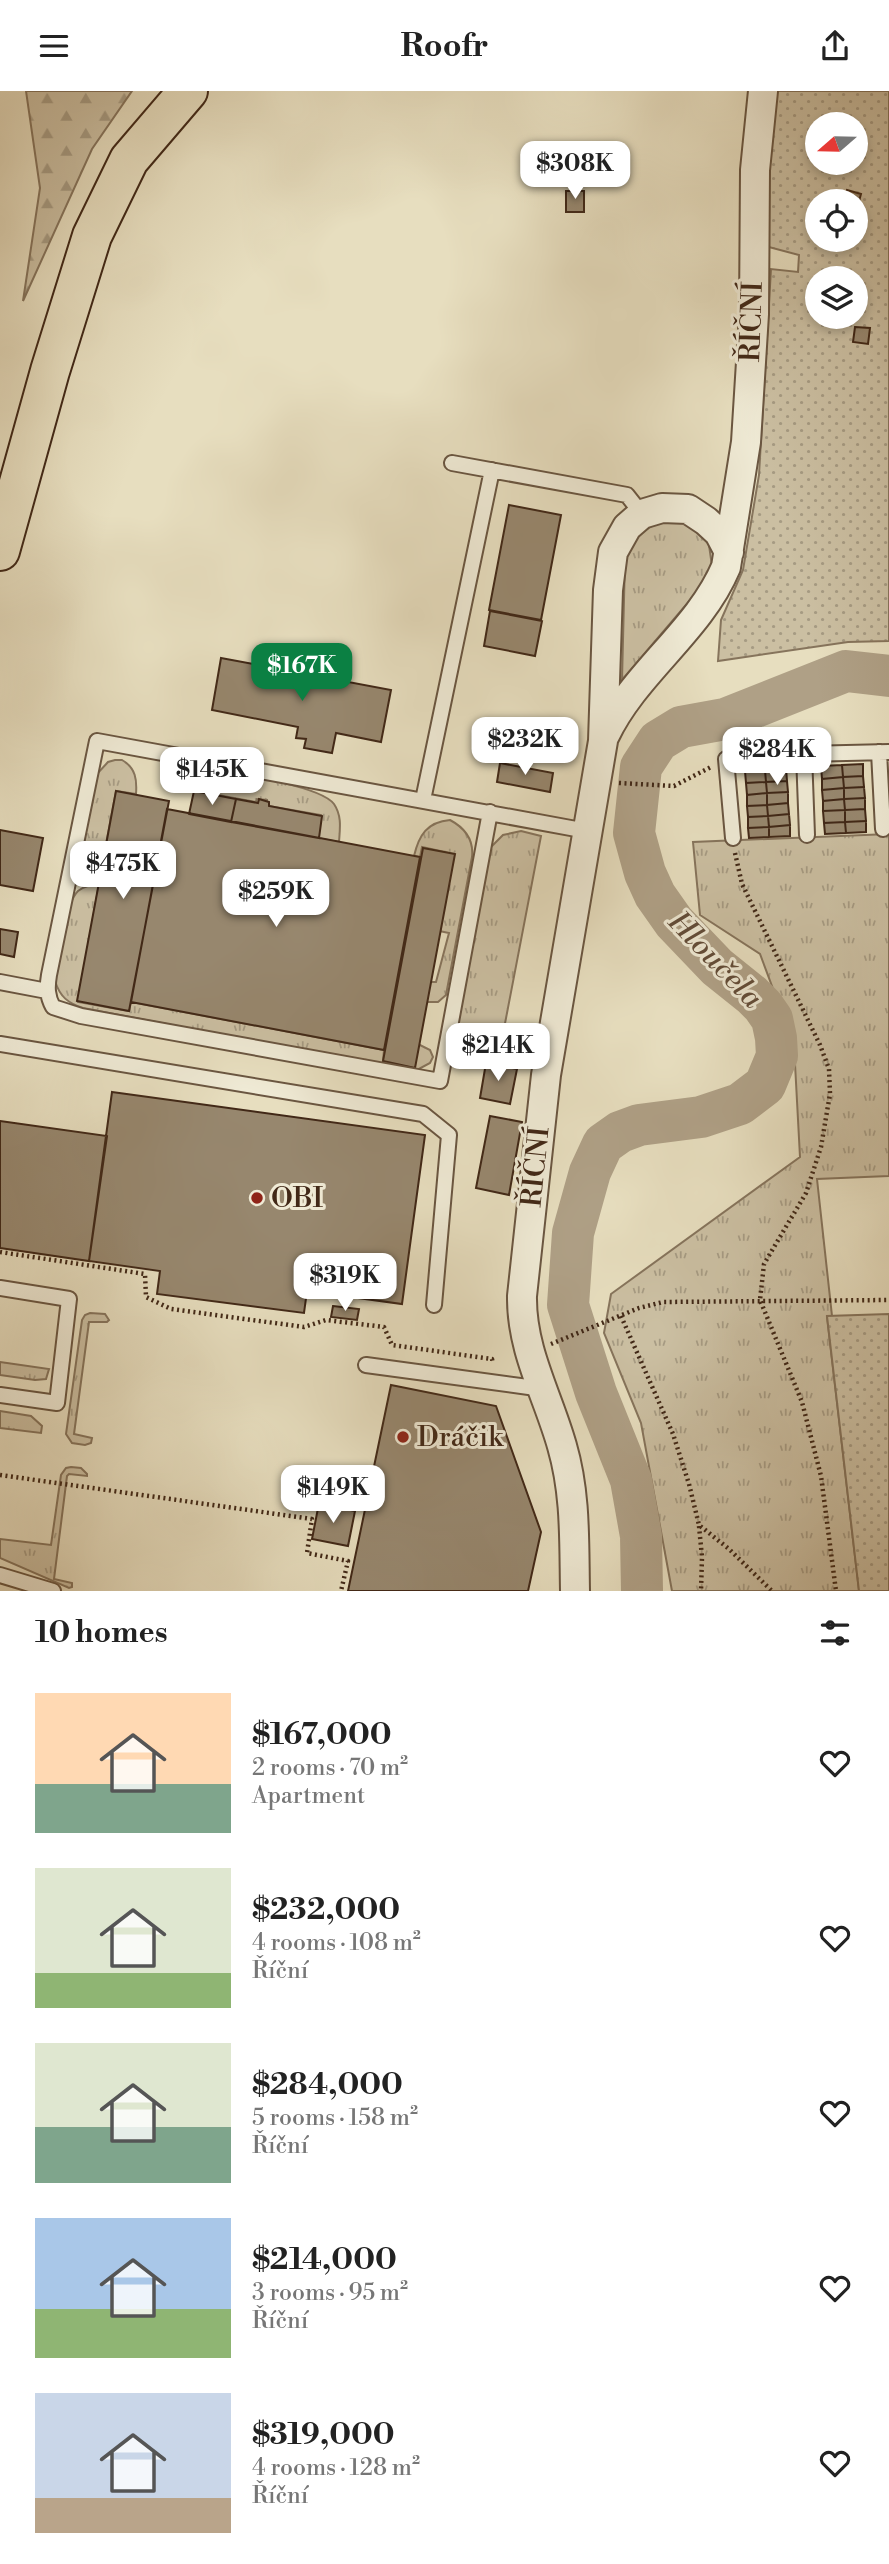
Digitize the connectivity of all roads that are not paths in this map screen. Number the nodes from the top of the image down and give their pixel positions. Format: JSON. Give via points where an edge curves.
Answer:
{"nodes":[{"id":1,"x":188,"y":91,"type":"edge"},
{"id":2,"x":763,"y":91,"type":"edge"},
{"id":3,"x":452,"y":463,"type":"dead end"},
{"id":4,"x":492,"y":470,"type":"junction"},
{"id":5,"x":642,"y":514,"type":"junction"},
{"id":6,"x":0,"y":551,"type":"edge"},
{"id":7,"x":729,"y":552,"type":"junction"},
{"id":8,"x":603,"y":741,"type":"junction"},
{"id":9,"x":884,"y":752,"type":"edge"},
{"id":10,"x":804,"y":754,"type":"junction"},
{"id":11,"x":423,"y":800,"type":"junction"},
{"id":12,"x":491,"y":812,"type":"junction"},
{"id":13,"x":883,"y":829,"type":"dead end"},
{"id":14,"x":587,"y":831,"type":"junction"},
{"id":15,"x":807,"y":835,"type":"dead end"},
{"id":16,"x":733,"y":838,"type":"road end"},
{"id":17,"x":0,"y":982,"type":"edge"},
{"id":18,"x":47,"y":991,"type":"junction"},
{"id":19,"x":0,"y":1044,"type":"edge"},
{"id":20,"x":0,"y":1288,"type":"edge"},
{"id":21,"x":434,"y":1305,"type":"dead end"},
{"id":22,"x":366,"y":1365,"type":"dead end"},
{"id":23,"x":543,"y":1389,"type":"junction"},
{"id":24,"x":0,"y":1395,"type":"edge"},
{"id":25,"x":0,"y":1575,"type":"edge"},
{"id":26,"x":52,"y":1591,"type":"edge"},
{"id":27,"x":575,"y":1591,"type":"edge"}],
"edges":[{"from":1,"to":6,"type":"highway","via":[[130,160],[92,236]]},
{"from":2,"to":7,"type":"street","name":"ŘÍČNÍ","via":[[755,170],[754,314],[746,442]]},
{"from":3,"to":4,"type":"lane"},
{"from":4,"to":5,"type":"lane","via":[[627,495]]},
{"from":4,"to":11,"type":"lane"},
{"from":5,"to":7,"type":"street","via":[[662,508],[688,509],[719,533]]},
{"from":5,"to":8,"type":"street","name":"ŘÍČNÍ","via":[[618,539],[609,570]]},
{"from":7,"to":8,"type":"street","name":"ŘÍČNÍ","via":[[719,583],[625,699]]},
{"from":8,"to":14,"type":"street","name":"ŘÍČNÍ"},
{"from":9,"to":10,"type":"lane"},
{"from":9,"to":13,"type":"lane"},
{"from":10,"to":15,"type":"lane"},
{"from":10,"to":16,"type":"lane","via":[[726,759]]},
{"from":11,"to":12,"type":"lane"},
{"from":11,"to":18,"type":"lane","via":[[97,741]]},
{"from":12,"to":14,"type":"lane"},
{"from":12,"to":18,"type":"lane","via":[[440,1080],[74,1014],[53,1007]]},
{"from":14,"to":23,"type":"street","name":"ŘÍČNÍ","via":[[546,1075],[522,1287],[530,1355]]},
{"from":17,"to":18,"type":"lane"},
{"from":19,"to":21,"type":"lane","via":[[423,1114],[449,1135]]},
{"from":20,"to":24,"type":"lane","via":[[69,1299],[57,1403]]},
{"from":22,"to":23,"type":"lane"},
{"from":23,"to":27,"type":"street","name":"ŘÍČNÍ","via":[[570,1478]]},
{"from":25,"to":26,"type":"lane"}]}
